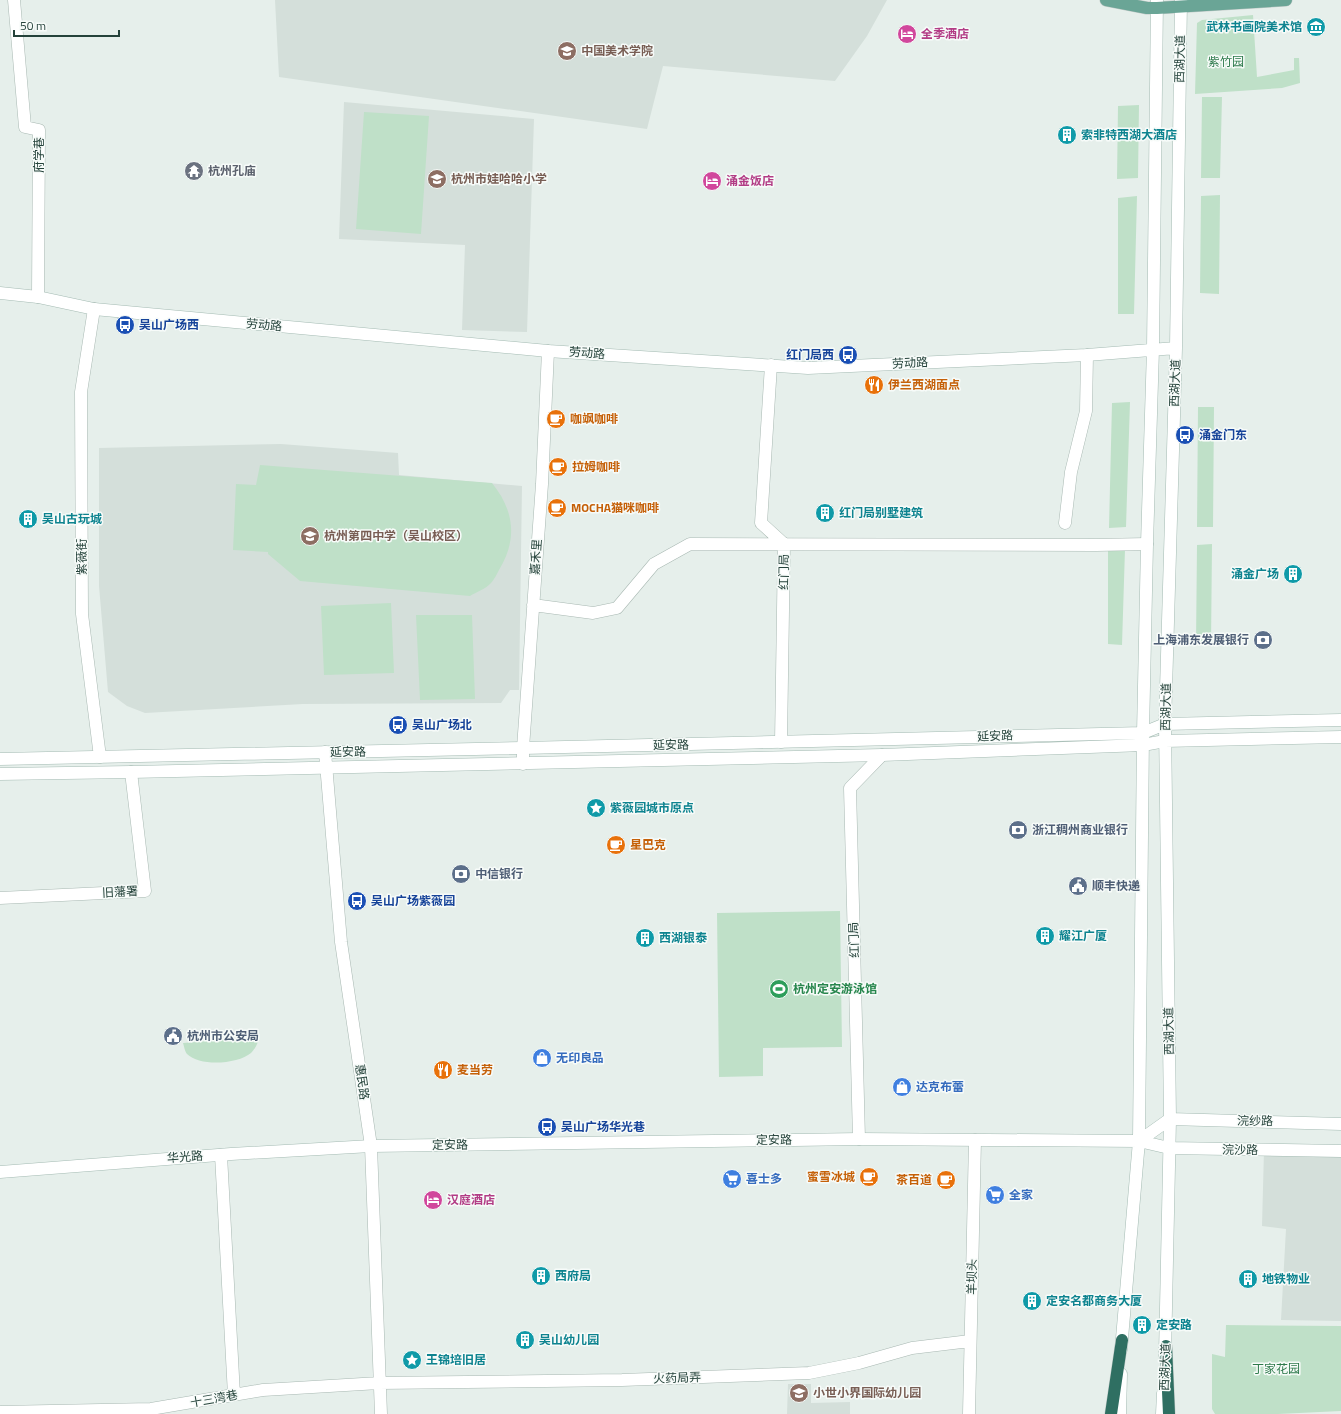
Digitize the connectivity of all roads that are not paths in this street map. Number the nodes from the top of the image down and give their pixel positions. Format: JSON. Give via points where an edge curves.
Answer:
{"nodes":[{"id":1,"x":14,"y":0,"type":"edge"},
{"id":2,"x":1106,"y":0,"type":"edge"},
{"id":3,"x":1286,"y":0,"type":"edge"},
{"id":4,"x":1157,"y":4,"type":"edge"},
{"id":5,"x":1181,"y":4,"type":"edge"},
{"id":6,"x":0,"y":293,"type":"edge"},
{"id":7,"x":38,"y":297,"type":"junction"},
{"id":8,"x":94,"y":309,"type":"junction"},
{"id":9,"x":1176,"y":348,"type":"junction"},
{"id":10,"x":1153,"y":349,"type":"junction"},
{"id":11,"x":548,"y":351,"type":"junction"},
{"id":12,"x":1087,"y":354,"type":"junction"},
{"id":13,"x":771,"y":365,"type":"junction"},
{"id":14,"x":1065,"y":523,"type":"dead end"},
{"id":15,"x":784,"y":544,"type":"junction"},
{"id":16,"x":1147,"y":544,"type":"junction"},
{"id":17,"x":532,"y":605,"type":"junction"},
{"id":18,"x":1341,"y":720,"type":"edge"},
{"id":19,"x":1165,"y":724,"type":"junction"},
{"id":20,"x":1341,"y":737,"type":"edge"},
{"id":21,"x":1143,"y":739,"type":"junction"},
{"id":22,"x":1165,"y":741,"type":"junction"},
{"id":23,"x":781,"y":742,"type":"junction"},
{"id":24,"x":522,"y":748,"type":"junction"},
{"id":25,"x":325,"y":752,"type":"junction"},
{"id":26,"x":882,"y":755,"type":"junction"},
{"id":27,"x":100,"y":756,"type":"junction"},
{"id":28,"x":0,"y":759,"type":"edge"},
{"id":29,"x":523,"y":764,"type":"junction"},
{"id":30,"x":326,"y":768,"type":"junction"},
{"id":31,"x":131,"y":772,"type":"junction"},
{"id":32,"x":0,"y":774,"type":"edge"},
{"id":33,"x":0,"y":898,"type":"edge"},
{"id":34,"x":1170,"y":1119,"type":"junction"},
{"id":35,"x":1341,"y":1124,"type":"edge"},
{"id":36,"x":859,"y":1139,"type":"junction"},
{"id":37,"x":975,"y":1140,"type":"junction"},
{"id":38,"x":1139,"y":1141,"type":"junction"},
{"id":39,"x":371,"y":1146,"type":"junction"},
{"id":40,"x":1169,"y":1148,"type":"junction"},
{"id":41,"x":1341,"y":1151,"type":"edge"},
{"id":42,"x":221,"y":1154,"type":"junction"},
{"id":43,"x":0,"y":1172,"type":"edge"},
{"id":44,"x":970,"y":1340,"type":"junction"},
{"id":45,"x":1122,"y":1340,"type":"junction"},
{"id":46,"x":1166,"y":1346,"type":"junction"},
{"id":47,"x":379,"y":1383,"type":"junction"},
{"id":48,"x":234,"y":1395,"type":"junction"},
{"id":49,"x":0,"y":1412,"type":"edge"},
{"id":50,"x":382,"y":1414,"type":"edge"},
{"id":51,"x":969,"y":1414,"type":"edge"},
{"id":52,"x":1111,"y":1414,"type":"edge"},
{"id":53,"x":1120,"y":1414,"type":"edge"},
{"id":54,"x":1162,"y":1414,"type":"edge"},
{"id":55,"x":1169,"y":1414,"type":"edge"}],
"edges":[{"from":1,"to":7,"type":"street","name":"府学巷","via":[[25,127],[39,130]]},
{"from":2,"to":4,"type":"main road","via":[[1147,8]]},
{"from":3,"to":5,"type":"main road"},
{"from":4,"to":5,"type":"main road"},
{"from":4,"to":10,"type":"street","name":"西湖大道"},
{"from":5,"to":9,"type":"street","name":"西湖大道"},
{"from":6,"to":7,"type":"street","name":"劳动路"},
{"from":7,"to":8,"type":"street","name":"劳动路"},
{"from":8,"to":11,"type":"street","name":"劳动路"},
{"from":8,"to":27,"type":"street","name":"紫薇街","via":[[81,392],[82,614]]},
{"from":9,"to":10,"type":"street","name":"劳动路"},
{"from":9,"to":19,"type":"street","name":"西湖大道"},
{"from":10,"to":12,"type":"street","name":"劳动路"},
{"from":10,"to":16,"type":"street","name":"西湖大道"},
{"from":11,"to":13,"type":"street","name":"劳动路"},
{"from":11,"to":17,"type":"street","name":"嘉禾里","via":[[542,484]]},
{"from":12,"to":13,"type":"street","name":"劳动路","via":[[808,368]]},
{"from":12,"to":14,"type":"street","via":[[1086,411],[1071,472]]},
{"from":13,"to":15,"type":"street","name":"红门局","via":[[761,523]]},
{"from":15,"to":16,"type":"street"},
{"from":15,"to":17,"type":"street","via":[[690,544],[654,564],[617,608],[593,613]]},
{"from":15,"to":23,"type":"street","name":"红门局"},
{"from":16,"to":21,"type":"street","name":"西湖大道"},
{"from":17,"to":24,"type":"street","name":"嘉禾里"},
{"from":18,"to":19,"type":"street","name":"延安路"},
{"from":19,"to":21,"type":"street","name":"延安路"},
{"from":19,"to":22,"type":"street","name":"西湖大道"},
{"from":20,"to":22,"type":"street","name":"延安路"},
{"from":21,"to":22,"type":"street","name":"延安路"},
{"from":21,"to":23,"type":"street","name":"延安路","via":[[1082,734]]},
{"from":21,"to":26,"type":"street","name":"延安路"},
{"from":21,"to":38,"type":"street","name":"西湖大道"},
{"from":22,"to":34,"type":"street","name":"西湖大道"},
{"from":23,"to":24,"type":"street","name":"延安路"},
{"from":24,"to":25,"type":"street","name":"延安路"},
{"from":24,"to":29,"type":"street","name":"嘉禾里"},
{"from":25,"to":27,"type":"street","name":"延安路"},
{"from":25,"to":30,"type":"street","name":"惠民路"},
{"from":26,"to":29,"type":"street","name":"延安路"},
{"from":26,"to":36,"type":"street","name":"红门局","via":[[850,788]]},
{"from":27,"to":28,"type":"street","name":"延安路"},
{"from":29,"to":30,"type":"street","name":"延安路"},
{"from":30,"to":31,"type":"street","name":"延安路"},
{"from":30,"to":39,"type":"street","name":"惠民路","via":[[341,942]]},
{"from":31,"to":32,"type":"street","name":"延安路"},
{"from":31,"to":33,"type":"street","name":"旧藩署","via":[[145,891]]},
{"from":34,"to":35,"type":"street","name":"浣纱路"},
{"from":34,"to":38,"type":"street"},
{"from":34,"to":40,"type":"street","name":"西湖大道"},
{"from":36,"to":37,"type":"street","name":"定安路"},
{"from":36,"to":39,"type":"street","name":"定安路"},
{"from":37,"to":38,"type":"street","name":"定安路"},
{"from":37,"to":44,"type":"street","name":"羊坝头"},
{"from":38,"to":40,"type":"street","name":"浣沙路"},
{"from":38,"to":45,"type":"street","name":"西湖大道"},
{"from":39,"to":42,"type":"street","name":"华光路"},
{"from":39,"to":47,"type":"street","name":"惠民路"},
{"from":40,"to":41,"type":"street","name":"浣沙路"},
{"from":40,"to":46,"type":"street","name":"西湖大道"},
{"from":42,"to":43,"type":"street","name":"华光路"},
{"from":42,"to":48,"type":"street"},
{"from":44,"to":47,"type":"street","name":"火药局弄","via":[[912,1348],[809,1373],[622,1380]]},
{"from":44,"to":51,"type":"street","name":"羊坝头"},
{"from":45,"to":52,"type":"highway"},
{"from":45,"to":53,"type":"street","name":"西湖大道"},
{"from":46,"to":54,"type":"street","name":"西湖大道"},
{"from":46,"to":55,"type":"highway"},
{"from":47,"to":48,"type":"street","name":"十三湾巷","via":[[263,1390]]},
{"from":47,"to":50,"type":"street","name":"惠民路"},
{"from":48,"to":49,"type":"street","name":"十三湾巷","via":[[151,1409]]}]}
